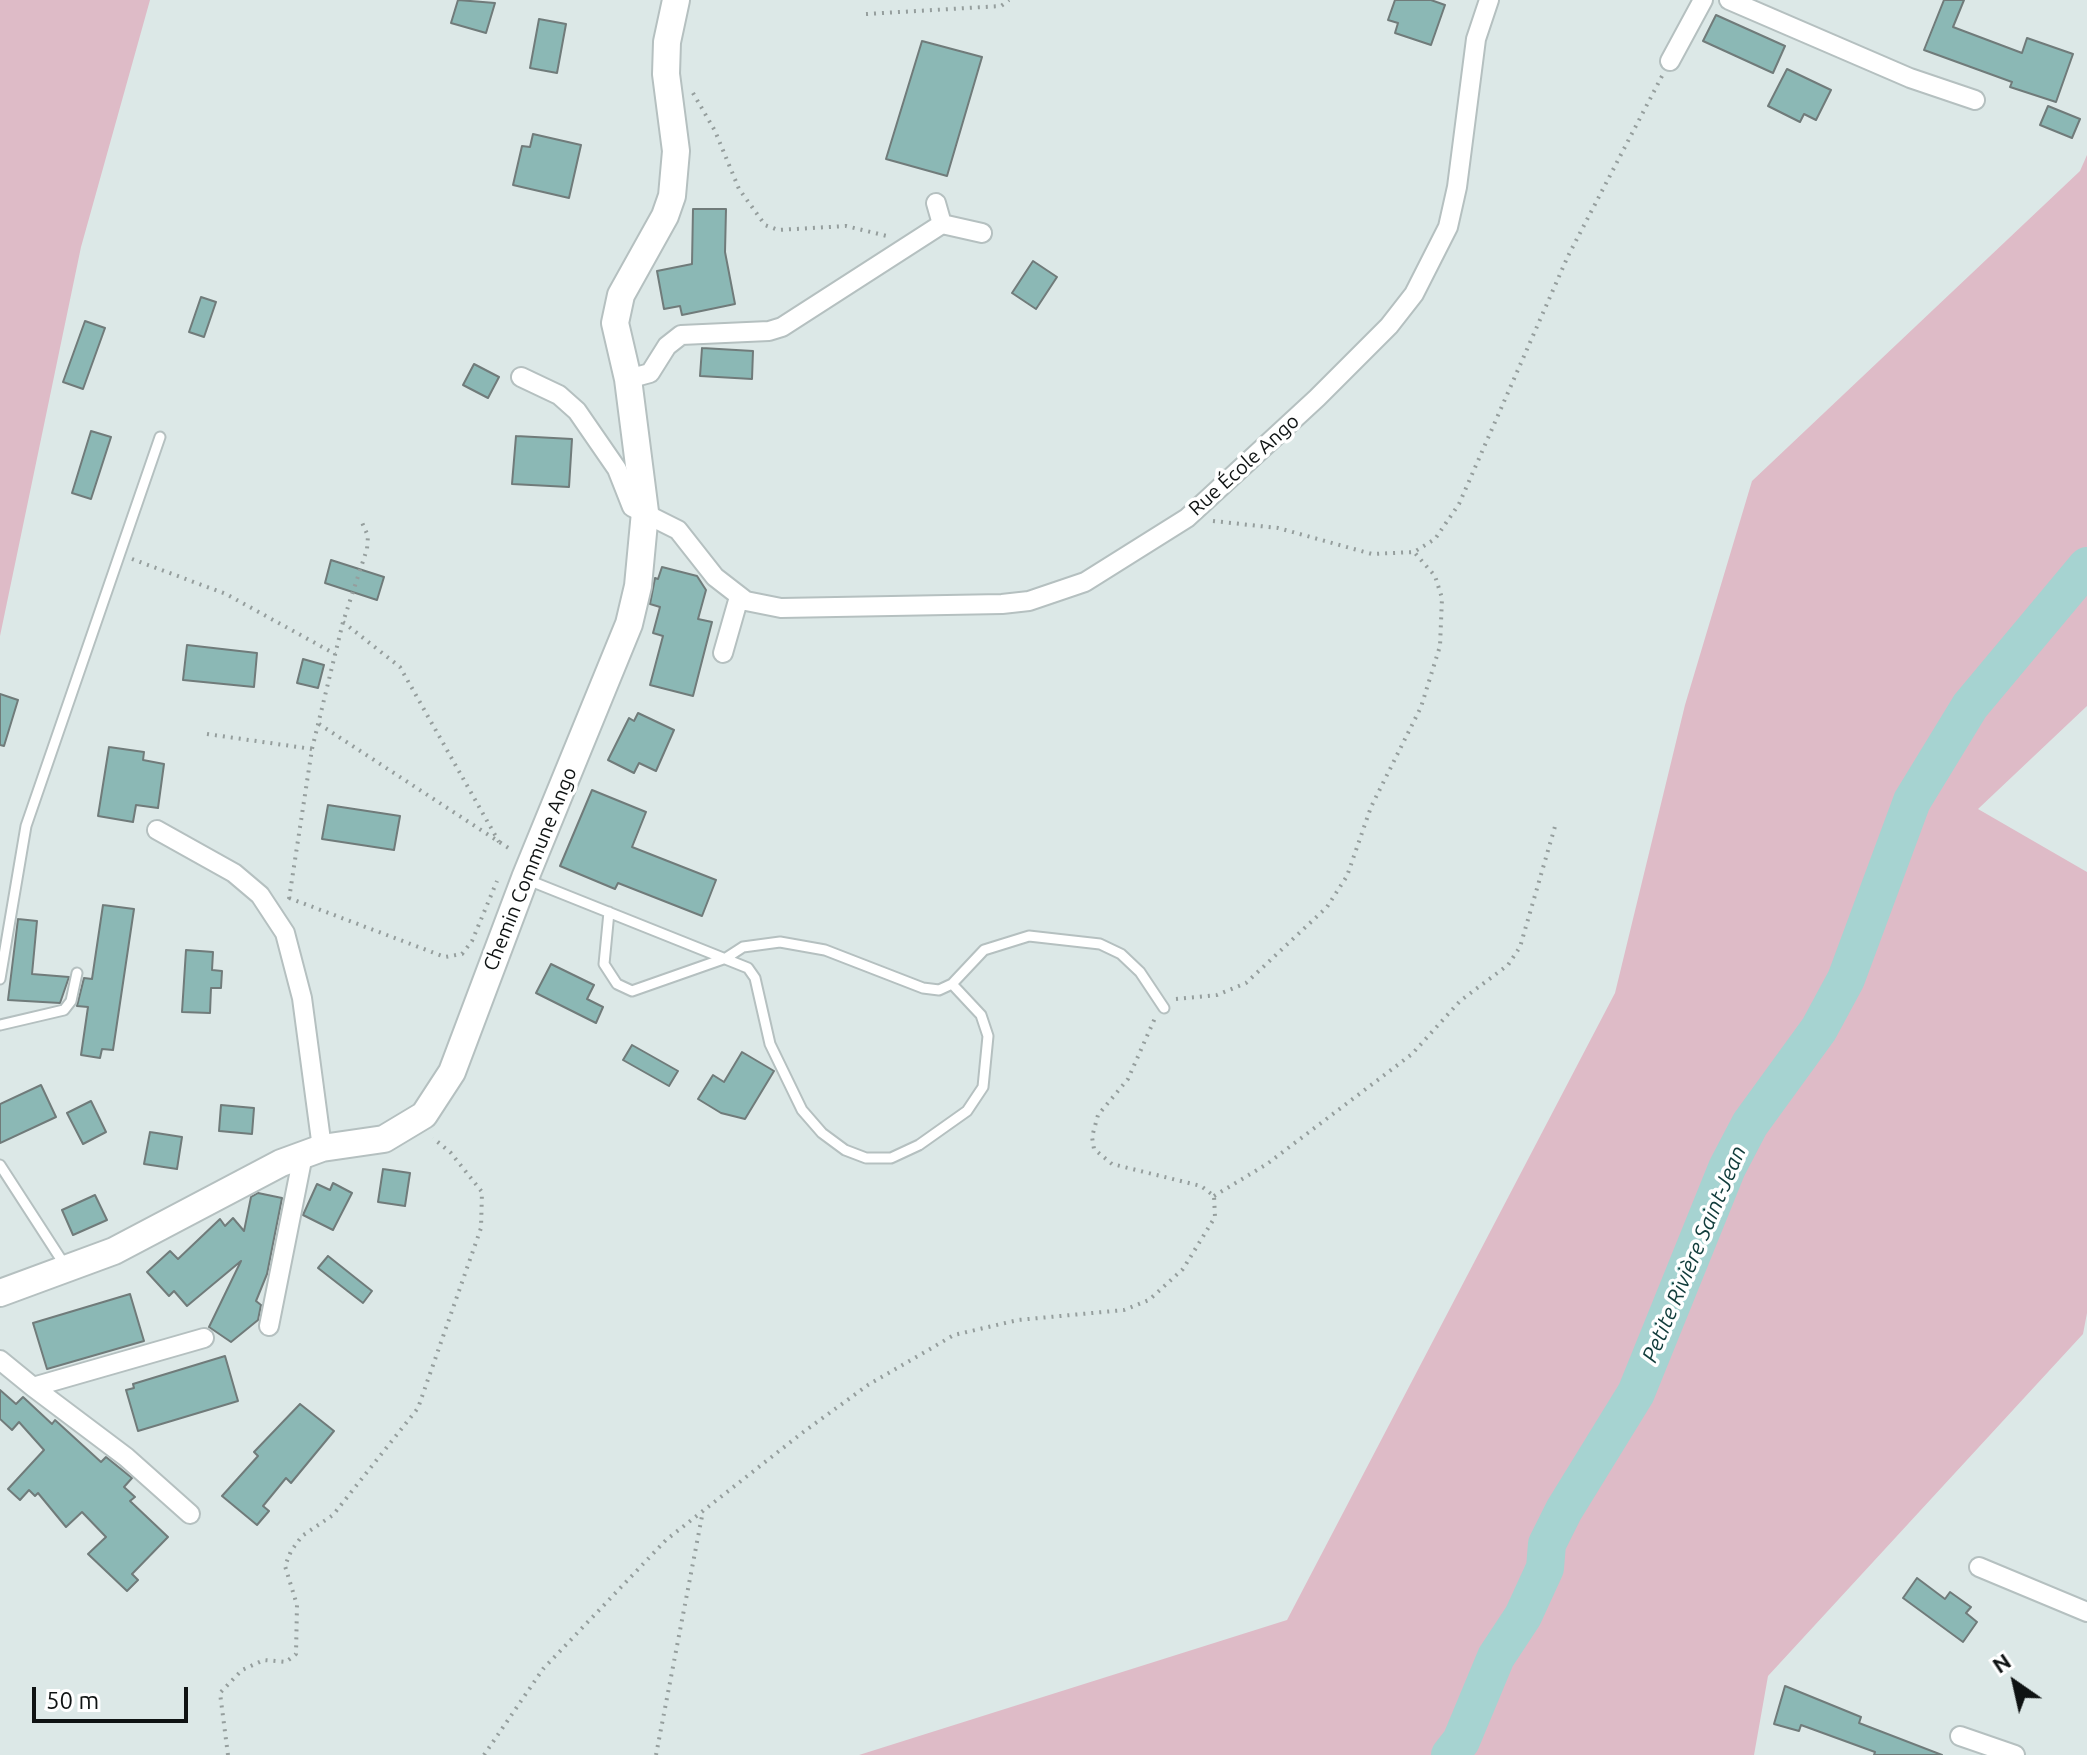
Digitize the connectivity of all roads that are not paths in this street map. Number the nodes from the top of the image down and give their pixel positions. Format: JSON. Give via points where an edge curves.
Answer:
{"nodes":[{"id":1,"x":676,"y":0,"type":"edge"},
{"id":2,"x":1489,"y":0,"type":"edge"},
{"id":3,"x":1703,"y":0,"type":"edge"},
{"id":4,"x":1729,"y":0,"type":"edge"},
{"id":5,"x":1670,"y":61,"type":"road end"},
{"id":6,"x":1975,"y":100,"type":"dead end"},
{"id":7,"x":936,"y":203,"type":"dead end"},
{"id":8,"x":942,"y":224,"type":"junction"},
{"id":9,"x":982,"y":233,"type":"dead end"},
{"id":10,"x":521,"y":377,"type":"dead end"},
{"id":11,"x":628,"y":379,"type":"junction"},
{"id":12,"x":160,"y":437,"type":"dead end"},
{"id":13,"x":645,"y":512,"type":"junction"},
{"id":14,"x":739,"y":597,"type":"junction"},
{"id":15,"x":723,"y":653,"type":"dead end"},
{"id":16,"x":157,"y":830,"type":"dead end"},
{"id":17,"x":509,"y":872,"type":"junction"},
{"id":18,"x":609,"y":912,"type":"junction"},
{"id":19,"x":726,"y":958,"type":"junction"},
{"id":20,"x":77,"y":973,"type":"dead end"},
{"id":21,"x":0,"y":979,"type":"edge"},
{"id":22,"x":952,"y":984,"type":"junction"},
{"id":23,"x":1164,"y":1008,"type":"road end"},
{"id":24,"x":0,"y":1025,"type":"edge"},
{"id":25,"x":312,"y":1152,"type":"junction"},
{"id":26,"x":2,"y":1171,"type":"edge"},
{"id":27,"x":68,"y":1270,"type":"junction"},
{"id":28,"x":0,"y":1293,"type":"edge"},
{"id":29,"x":269,"y":1326,"type":"dead end"},
{"id":30,"x":204,"y":1338,"type":"dead end"},
{"id":31,"x":0,"y":1360,"type":"edge"},
{"id":32,"x":33,"y":1387,"type":"junction"},
{"id":33,"x":190,"y":1514,"type":"dead end"},
{"id":34,"x":1979,"y":1567,"type":"dead end"},
{"id":35,"x":2087,"y":1612,"type":"edge"},
{"id":36,"x":1960,"y":1736,"type":"dead end"},
{"id":37,"x":2015,"y":1755,"type":"edge"}],
"edges":[{"from":1,"to":11,"type":"street","name":"Chemin Commune Ango","via":[[666,74],[675,174],[665,216],[617,309],[617,339]]},
{"from":2,"to":14,"type":"street","name":"Rue École Ango","via":[[1476,39],[1457,187],[1434,260],[1389,326],[1187,518],[1085,582],[1029,601],[781,608]]},
{"from":3,"to":5,"type":"street"},
{"from":4,"to":6,"type":"street","via":[[1910,78]]},
{"from":7,"to":8,"type":"street"},
{"from":8,"to":9,"type":"street"},
{"from":8,"to":11,"type":"street","via":[[782,327],[681,335],[650,373]]},
{"from":10,"to":13,"type":"street","via":[[559,395],[577,411],[617,469],[632,507]]},
{"from":11,"to":13,"type":"street","name":"Chemin Commune Ango"},
{"from":12,"to":21,"type":"lane","via":[[26,826]]},
{"from":13,"to":14,"type":"street","name":"Rue École Ango","via":[[678,530],[715,577]]},
{"from":13,"to":17,"type":"street","name":"Chemin Commune Ango","via":[[629,624]]},
{"from":14,"to":15,"type":"street"},
{"from":16,"to":25,"type":"street","via":[[234,873],[260,895],[285,933],[302,998]]},
{"from":17,"to":18,"type":"lane"},
{"from":17,"to":25,"type":"street","name":"Chemin Commune Ango","via":[[452,1072],[424,1115],[384,1139]]},
{"from":18,"to":19,"type":"lane"},
{"from":18,"to":19,"type":"lane","via":[[604,964],[617,984],[632,991]]},
{"from":19,"to":22,"type":"lane","via":[[743,947],[780,942],[825,950],[923,988],[939,990]]},
{"from":19,"to":22,"type":"lane","via":[[748,968],[755,978],[770,1044],[802,1110],[822,1133],[866,1158],[891,1158],[919,1145],[967,1111],[983,1087],[988,1036],[981,1015]]},
{"from":20,"to":24,"type":"lane","via":[[64,1010]]},
{"from":22,"to":23,"type":"lane","via":[[984,950],[1006,941],[1029,936],[1069,939],[1121,954]]},
{"from":25,"to":27,"type":"street","name":"Chemin Commune Ango"},
{"from":25,"to":29,"type":"street"},
{"from":26,"to":27,"type":"lane"},
{"from":27,"to":28,"type":"street","name":"Chemin Commune Ango"},
{"from":30,"to":32,"type":"street"},
{"from":31,"to":32,"type":"street"},
{"from":32,"to":33,"type":"street","via":[[126,1457]]},
{"from":34,"to":35,"type":"street"},
{"from":36,"to":37,"type":"street"}]}
